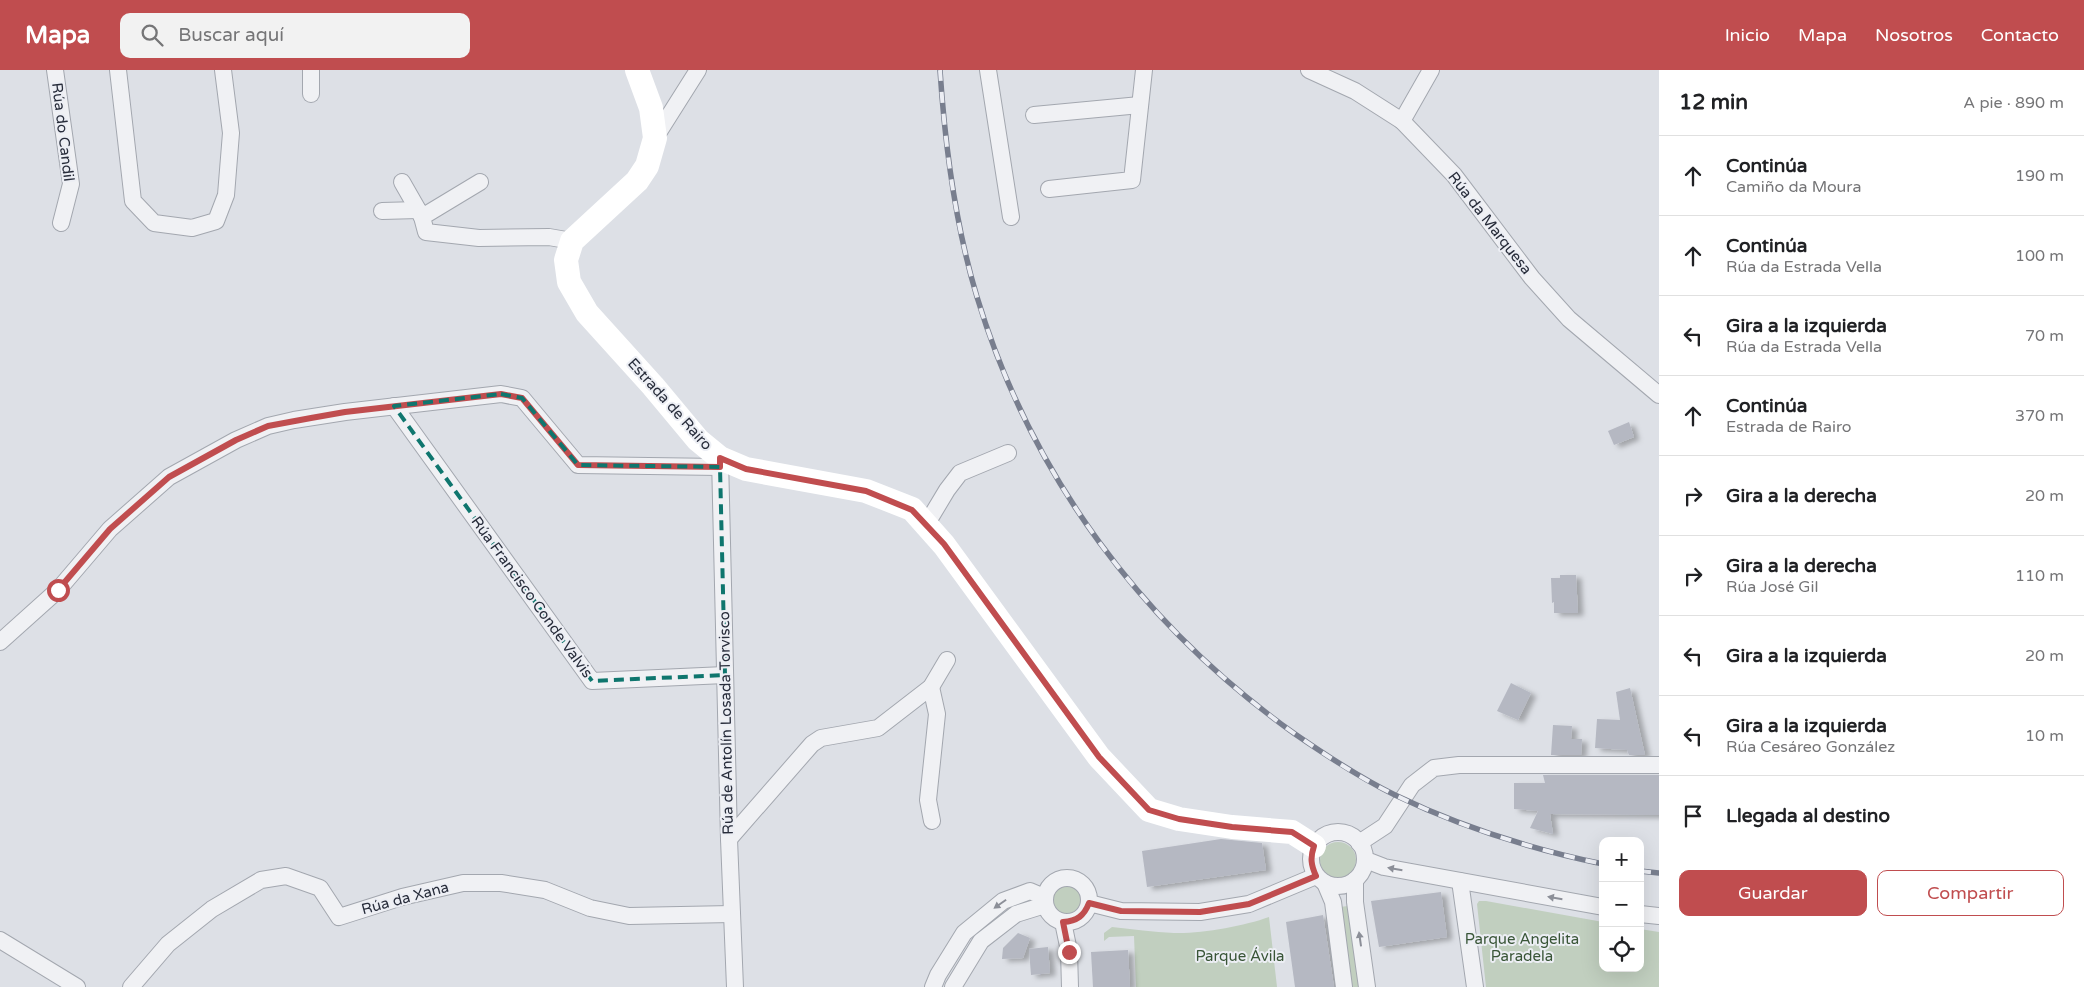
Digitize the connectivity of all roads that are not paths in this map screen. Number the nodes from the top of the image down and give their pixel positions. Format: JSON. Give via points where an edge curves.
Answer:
{"nodes":[{"id":1,"x":55,"y":70,"type":"edge"},
{"id":2,"x":118,"y":70,"type":"edge"},
{"id":3,"x":223,"y":70,"type":"edge"},
{"id":4,"x":311,"y":70,"type":"edge"},
{"id":5,"x":637,"y":70,"type":"edge"},
{"id":6,"x":698,"y":70,"type":"edge"},
{"id":7,"x":988,"y":70,"type":"edge"},
{"id":8,"x":1144,"y":70,"type":"edge"},
{"id":9,"x":1309,"y":70,"type":"edge"},
{"id":10,"x":1431,"y":70,"type":"edge"},
{"id":11,"x":311,"y":94,"type":"dead end"},
{"id":12,"x":1140,"y":105,"type":"junction"},
{"id":13,"x":1034,"y":115,"type":"dead end"},
{"id":14,"x":1402,"y":121,"type":"junction"},
{"id":15,"x":655,"y":138,"type":"junction"},
{"id":16,"x":402,"y":182,"type":"dead end"},
{"id":17,"x":480,"y":182,"type":"dead end"},
{"id":18,"x":1049,"y":189,"type":"dead end"},
{"id":19,"x":382,"y":211,"type":"dead end"},
{"id":20,"x":420,"y":213,"type":"junction"},
{"id":21,"x":1011,"y":217,"type":"dead end"},
{"id":22,"x":61,"y":223,"type":"dead end"},
{"id":23,"x":572,"y":241,"type":"junction"},
{"id":24,"x":1659,"y":395,"type":"edge"},
{"id":25,"x":394,"y":406,"type":"junction"},
{"id":26,"x":1008,"y":453,"type":"dead end"},
{"id":27,"x":720,"y":462,"type":"junction"},
{"id":28,"x":926,"y":525,"type":"junction"},
{"id":29,"x":0,"y":642,"type":"edge"},
{"id":30,"x":946,"y":660,"type":"dead end"},
{"id":31,"x":725,"y":675,"type":"junction"},
{"id":32,"x":931,"y":687,"type":"junction"},
{"id":33,"x":1659,"y":765,"type":"edge"},
{"id":34,"x":932,"y":821,"type":"dead end"},
{"id":35,"x":729,"y":839,"type":"junction"},
{"id":36,"x":1359,"y":842,"type":"junction"},
{"id":37,"x":1314,"y":846,"type":"junction"},
{"id":38,"x":1366,"y":860,"type":"junction"},
{"id":39,"x":1320,"y":880,"type":"junction"},
{"id":40,"x":1354,"y":880,"type":"junction"},
{"id":41,"x":1460,"y":881,"type":"junction"},
{"id":42,"x":1044,"y":901,"type":"junction"},
{"id":43,"x":1089,"y":903,"type":"junction"},
{"id":44,"x":1599,"y":906,"type":"edge"},
{"id":45,"x":732,"y":914,"type":"junction"},
{"id":46,"x":1644,"y":914,"type":"edge"},
{"id":47,"x":1659,"y":916,"type":"edge"},
{"id":48,"x":1063,"y":922,"type":"junction"},
{"id":49,"x":0,"y":940,"type":"edge"},
{"id":50,"x":77,"y":987,"type":"edge"},
{"id":51,"x":131,"y":987,"type":"edge"},
{"id":52,"x":735,"y":987,"type":"edge"},
{"id":53,"x":933,"y":987,"type":"edge"},
{"id":54,"x":953,"y":987,"type":"edge"},
{"id":55,"x":1070,"y":987,"type":"edge"},
{"id":56,"x":1344,"y":987,"type":"edge"},
{"id":57,"x":1367,"y":987,"type":"edge"},
{"id":58,"x":1475,"y":987,"type":"edge"}],
"edges":[{"from":1,"to":22,"type":"street","name":"Rúa do Candil","via":[[71,184]]},
{"from":2,"to":3,"type":"street","via":[[133,201],[154,223],[192,228],[216,221],[226,195],[231,133]]},
{"from":4,"to":11,"type":"street"},
{"from":5,"to":15,"type":"street","via":[[651,108]]},
{"from":6,"to":15,"type":"street"},
{"from":7,"to":21,"type":"street"},
{"from":8,"to":12,"type":"street"},
{"from":9,"to":14,"type":"street","name":"Rúa da Marquesa","via":[[1355,91]]},
{"from":10,"to":14,"type":"street"},
{"from":12,"to":13,"type":"street"},
{"from":12,"to":18,"type":"street","via":[[1132,180]]},
{"from":14,"to":24,"type":"street","name":"Rúa da Marquesa","via":[[1454,175],[1532,278],[1569,319]]},
{"from":15,"to":23,"type":"street","via":[[647,166],[637,181]]},
{"from":16,"to":20,"type":"street"},
{"from":17,"to":20,"type":"street"},
{"from":19,"to":20,"type":"street"},
{"from":20,"to":23,"type":"street","via":[[426,232],[479,238],[549,237]]},
{"from":23,"to":27,"type":"street","name":"Estrada de Rairo","via":[[566,260],[570,282],[587,313]]},
{"from":25,"to":27,"type":"street","via":[[501,394],[522,398],[578,465]]},
{"from":25,"to":29,"type":"street","via":[[268,426],[169,477],[110,529],[58,590]]},
{"from":25,"to":31,"type":"street","name":"Rúa Francisco Conde Valvis","via":[[592,681]]},
{"from":26,"to":28,"type":"street","via":[[960,473]]},
{"from":27,"to":28,"type":"street","name":"Estrada de Rairo","via":[[866,491],[912,510]]},
{"from":27,"to":31,"type":"street","name":"Rúa de Antolín Losada Torvisco"},
{"from":28,"to":37,"type":"street","name":"Estrada de Rairo","via":[[944,544],[1099,757],[1149,810],[1179,819],[1292,832]]},
{"from":30,"to":32,"type":"street"},
{"from":31,"to":35,"type":"street","name":"Rúa de Antolín Losada Torvisco"},
{"from":32,"to":34,"type":"street","via":[[937,714],[928,800]]},
{"from":32,"to":35,"type":"street","via":[[878,728],[821,738],[812,744]]},
{"from":33,"to":36,"type":"street","via":[[1459,765],[1434,768],[1412,785],[1385,826]]},
{"from":35,"to":45,"type":"street","name":"Rúa de Antolín Losada Torvisco"},
{"from":36,"to":37,"type":"street","via":[[1340,833],[1329,834]]},
{"from":36,"to":38,"type":"street"},
{"from":37,"to":39,"type":"street","via":[[1312,867]]},
{"from":38,"to":40,"type":"street"},
{"from":41,"to":38,"type":"street","one_way":true,"via":[[1384,867]]},
{"from":39,"to":40,"type":"street","via":[[1334,886]]},
{"from":39,"to":43,"type":"street","via":[[1249,904],[1200,912],[1121,911]]},
{"from":39,"to":56,"type":"street","via":[[1333,902]]},
{"from":57,"to":40,"type":"street","one_way":true},
{"from":44,"to":41,"type":"street","one_way":true},
{"from":41,"to":58,"type":"street"},
{"from":42,"to":43,"type":"street","via":[[1047,888],[1053,882],[1070,877],[1085,886]]},
{"from":42,"to":48,"type":"street","via":[[1048,913]]},
{"from":42,"to":53,"type":"street","one_way":true,"via":[[1030,891],[1003,901],[964,933]]},
{"from":42,"to":54,"type":"street","via":[[1016,914],[981,941]]},
{"from":43,"to":48,"type":"street","via":[[1080,918]]},
{"from":45,"to":51,"type":"street","name":"Rúa da Xana","via":[[629,916],[590,908],[545,890],[501,883],[463,883],[402,897],[339,917],[320,888],[286,876],[261,880],[212,909],[168,944]]},
{"from":45,"to":52,"type":"street","name":"Rúa de Antolín Losada Torvisco"},
{"from":46,"to":47,"type":"street"},
{"from":48,"to":55,"type":"street","via":[[1069,952]]},
{"from":49,"to":50,"type":"street"}]}
